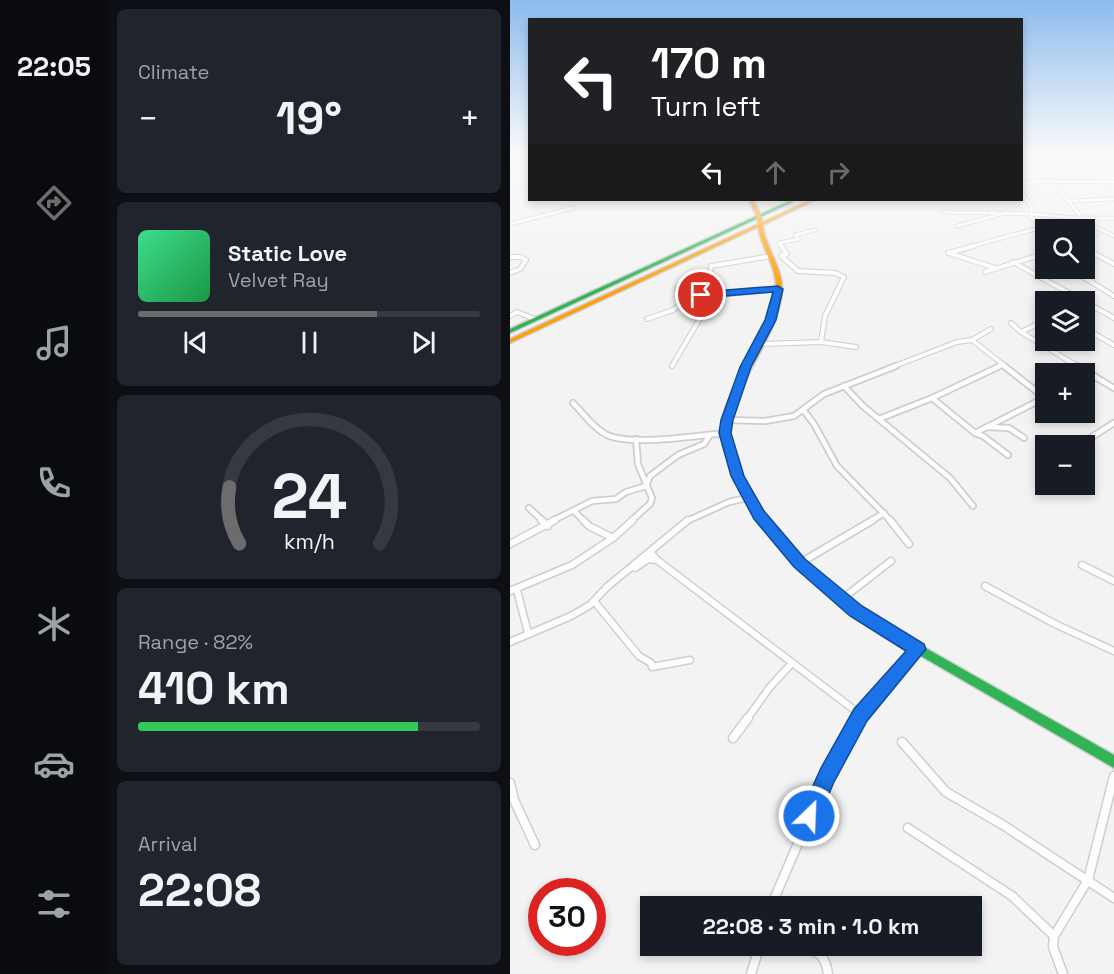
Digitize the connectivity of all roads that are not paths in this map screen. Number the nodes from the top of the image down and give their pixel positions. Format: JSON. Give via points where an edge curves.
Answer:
{"nodes":[{"id":1,"x":1026,"y":199,"type":"edge"},
{"id":2,"x":1092,"y":199,"type":"edge"},
{"id":3,"x":751,"y":201,"type":"edge"},
{"id":4,"x":794,"y":201,"type":"edge"},
{"id":5,"x":810,"y":201,"type":"edge"},
{"id":6,"x":1068,"y":201,"type":"joint"},
{"id":7,"x":573,"y":208,"type":"dead end"},
{"id":8,"x":943,"y":212,"type":"dead end"},
{"id":9,"x":1005,"y":213,"type":"junction"},
{"id":10,"x":1032,"y":214,"type":"junction"},
{"id":11,"x":1076,"y":218,"type":"junction"},
{"id":12,"x":1082,"y":218,"type":"junction"},
{"id":13,"x":1114,"y":218,"type":"edge"},
{"id":14,"x":760,"y":219,"type":"junction"},
{"id":15,"x":1035,"y":221,"type":"edge"},
{"id":16,"x":510,"y":224,"type":"edge"},
{"id":17,"x":957,"y":225,"type":"dead end"},
{"id":18,"x":1035,"y":229,"type":"edge"},
{"id":19,"x":814,"y":230,"type":"dead end"},
{"id":20,"x":1114,"y":236,"type":"edge"},
{"id":21,"x":1095,"y":254,"type":"edge"},
{"id":22,"x":771,"y":256,"type":"junction"},
{"id":23,"x":1035,"y":256,"type":"edge"},
{"id":24,"x":510,"y":257,"type":"edge"},
{"id":25,"x":1013,"y":262,"type":"junction"},
{"id":26,"x":1114,"y":264,"type":"edge"},
{"id":27,"x":995,"y":268,"type":"junction"},
{"id":28,"x":985,"y":272,"type":"dead end"},
{"id":29,"x":510,"y":273,"type":"edge"},
{"id":30,"x":1087,"y":279,"type":"edge"},
{"id":31,"x":620,"y":280,"type":"junction"},
{"id":32,"x":632,"y":284,"type":"junction"},
{"id":33,"x":778,"y":289,"type":"junction"},
{"id":34,"x":709,"y":295,"type":"junction"},
{"id":35,"x":1114,"y":296,"type":"edge"},
{"id":36,"x":688,"y":298,"type":"junction"},
{"id":37,"x":510,"y":309,"type":"edge"},
{"id":38,"x":517,"y":312,"type":"junction"},
{"id":39,"x":510,"y":316,"type":"edge"},
{"id":40,"x":1114,"y":318,"type":"edge"},
{"id":41,"x":535,"y":319,"type":"junction"},
{"id":42,"x":647,"y":319,"type":"dead end"},
{"id":43,"x":1011,"y":323,"type":"dead end"},
{"id":44,"x":1035,"y":325,"type":"edge"},
{"id":45,"x":991,"y":329,"type":"dead end"},
{"id":46,"x":510,"y":330,"type":"edge"},
{"id":47,"x":1021,"y":332,"type":"junction"},
{"id":48,"x":1095,"y":334,"type":"edge"},
{"id":49,"x":972,"y":340,"type":"junction"},
{"id":50,"x":510,"y":341,"type":"edge"},
{"id":51,"x":820,"y":342,"type":"junction"},
{"id":52,"x":759,"y":344,"type":"junction"},
{"id":53,"x":1114,"y":345,"type":"edge"},
{"id":54,"x":856,"y":347,"type":"dead end"},
{"id":55,"x":1073,"y":363,"type":"edge"},
{"id":56,"x":1003,"y":364,"type":"junction"},
{"id":57,"x":672,"y":366,"type":"dead end"},
{"id":58,"x":1095,"y":376,"type":"edge"},
{"id":59,"x":844,"y":386,"type":"junction"},
{"id":60,"x":1114,"y":388,"type":"edge"},
{"id":61,"x":1035,"y":389,"type":"edge"},
{"id":62,"x":932,"y":398,"type":"junction"},
{"id":63,"x":1035,"y":402,"type":"edge"},
{"id":64,"x":573,"y":403,"type":"dead end"},
{"id":65,"x":804,"y":411,"type":"junction"},
{"id":66,"x":879,"y":419,"type":"junction"},
{"id":67,"x":727,"y":420,"type":"junction"},
{"id":68,"x":1114,"y":423,"type":"edge"},
{"id":69,"x":986,"y":427,"type":"junction"},
{"id":70,"x":725,"y":433,"type":"junction"},
{"id":71,"x":975,"y":433,"type":"junction"},
{"id":72,"x":710,"y":435,"type":"junction"},
{"id":73,"x":1095,"y":435,"type":"edge"},
{"id":74,"x":1024,"y":438,"type":"dead end"},
{"id":75,"x":636,"y":439,"type":"junction"},
{"id":76,"x":1008,"y":455,"type":"dead end"},
{"id":77,"x":646,"y":486,"type":"junction"},
{"id":78,"x":747,"y":498,"type":"junction"},
{"id":79,"x":973,"y":506,"type":"dead end"},
{"id":80,"x":529,"y":508,"type":"dead end"},
{"id":81,"x":574,"y":511,"type":"junction"},
{"id":82,"x":884,"y":513,"type":"junction"},
{"id":83,"x":548,"y":526,"type":"junction"},
{"id":84,"x":613,"y":538,"type":"junction"},
{"id":85,"x":510,"y":544,"type":"edge"},
{"id":86,"x":909,"y":544,"type":"dead end"},
{"id":87,"x":650,"y":552,"type":"junction"},
{"id":88,"x":657,"y":560,"type":"junction"},
{"id":89,"x":891,"y":561,"type":"dead end"},
{"id":90,"x":800,"y":563,"type":"junction"},
{"id":91,"x":1082,"y":565,"type":"dead end"},
{"id":92,"x":1114,"y":581,"type":"edge"},
{"id":93,"x":985,"y":586,"type":"dead end"},
{"id":94,"x":607,"y":587,"type":"junction"},
{"id":95,"x":514,"y":590,"type":"edge"},
{"id":96,"x":842,"y":599,"type":"junction"},
{"id":97,"x":594,"y":602,"type":"junction"},
{"id":98,"x":528,"y":633,"type":"junction"},
{"id":99,"x":510,"y":642,"type":"edge"},
{"id":100,"x":918,"y":649,"type":"junction"},
{"id":101,"x":1114,"y":651,"type":"edge"},
{"id":102,"x":690,"y":660,"type":"dead end"},
{"id":103,"x":792,"y":663,"type":"junction"},
{"id":104,"x":861,"y":715,"type":"junction"},
{"id":105,"x":733,"y":738,"type":"dead end"},
{"id":106,"x":902,"y":742,"type":"dead end"},
{"id":107,"x":1114,"y":762,"type":"edge"},
{"id":108,"x":1114,"y":776,"type":"edge"},
{"id":109,"x":510,"y":783,"type":"edge"},
{"id":110,"x":908,"y":828,"type":"dead end"},
{"id":111,"x":535,"y":845,"type":"dead end"},
{"id":112,"x":1088,"y":880,"type":"junction"},
{"id":113,"x":775,"y":896,"type":"edge"},
{"id":114,"x":1114,"y":898,"type":"edge"},
{"id":115,"x":1054,"y":936,"type":"junction"},
{"id":116,"x":757,"y":956,"type":"edge"},
{"id":117,"x":822,"y":956,"type":"edge"},
{"id":118,"x":751,"y":974,"type":"edge"},
{"id":119,"x":828,"y":974,"type":"edge"},
{"id":120,"x":1063,"y":974,"type":"edge"}],
"edges":[{"from":1,"to":10,"type":"street"},
{"from":2,"to":6,"type":"street"},
{"from":3,"to":14,"type":"main road"},
{"from":4,"to":14,"type":"main road"},
{"from":5,"to":14,"type":"main road"},
{"from":6,"to":12,"type":"street"},
{"from":7,"to":16,"type":"street"},
{"from":8,"to":9,"type":"street"},
{"from":9,"to":10,"type":"street"},
{"from":9,"to":17,"type":"street"},
{"from":10,"to":11,"type":"street"},
{"from":10,"to":15,"type":"street"},
{"from":11,"to":12,"type":"street"},
{"from":11,"to":20,"type":"street"},
{"from":12,"to":13,"type":"street"},
{"from":14,"to":22,"type":"main road","via":[[760,230]]},
{"from":14,"to":31,"type":"main road"},
{"from":14,"to":32,"type":"main road"},
{"from":18,"to":27,"type":"street","via":[[948,253]]},
{"from":19,"to":51,"type":"street","via":[[795,235],[799,239],[779,243],[787,254],[781,256],[798,271],[844,277],[820,328]]},
{"from":21,"to":26,"type":"street"},
{"from":22,"to":33,"type":"main road"},
{"from":22,"to":36,"type":"street","via":[[711,266],[710,273],[678,287]]},
{"from":23,"to":25,"type":"street"},
{"from":24,"to":29,"type":"street","via":[[521,256],[526,260],[520,269]]},
{"from":25,"to":27,"type":"street"},
{"from":25,"to":40,"type":"street"},
{"from":27,"to":28,"type":"street"},
{"from":30,"to":35,"type":"street"},
{"from":31,"to":32,"type":"main road"},
{"from":31,"to":41,"type":"main road"},
{"from":32,"to":50,"type":"main road"},
{"from":33,"to":34,"type":"street"},
{"from":33,"to":52,"type":"main road","via":[[771,320]]},
{"from":34,"to":36,"type":"street"},
{"from":34,"to":57,"type":"street"},
{"from":36,"to":42,"type":"street","via":[[673,310]]},
{"from":37,"to":38,"type":"street"},
{"from":38,"to":39,"type":"street"},
{"from":38,"to":41,"type":"street"},
{"from":41,"to":46,"type":"main road"},
{"from":43,"to":47,"type":"street"},
{"from":44,"to":47,"type":"street"},
{"from":45,"to":49,"type":"street"},
{"from":47,"to":55,"type":"street"},
{"from":48,"to":53,"type":"street"},
{"from":49,"to":56,"type":"street"},
{"from":49,"to":59,"type":"street","via":[[957,342]]},
{"from":51,"to":52,"type":"street"},
{"from":51,"to":54,"type":"street"},
{"from":52,"to":67,"type":"main road","via":[[745,367]]},
{"from":56,"to":61,"type":"street"},
{"from":56,"to":62,"type":"street"},
{"from":58,"to":60,"type":"street"},
{"from":59,"to":65,"type":"street","via":[[812,401]]},
{"from":59,"to":66,"type":"street"},
{"from":62,"to":66,"type":"street"},
{"from":62,"to":71,"type":"street"},
{"from":63,"to":69,"type":"street"},
{"from":64,"to":75,"type":"street","via":[[604,433]]},
{"from":65,"to":67,"type":"street","via":[[777,420]]},
{"from":65,"to":82,"type":"street","via":[[818,428],[835,465]]},
{"from":66,"to":79,"type":"street","via":[[950,478]]},
{"from":67,"to":70,"type":"main road"},
{"from":68,"to":73,"type":"street"},
{"from":69,"to":71,"type":"street"},
{"from":69,"to":74,"type":"street","via":[[1010,428]]},
{"from":70,"to":72,"type":"street"},
{"from":70,"to":78,"type":"main road"},
{"from":71,"to":76,"type":"street"},
{"from":72,"to":75,"type":"street"},
{"from":72,"to":77,"type":"street","via":[[704,444],[650,476]]},
{"from":75,"to":77,"type":"street","via":[[636,454]]},
{"from":77,"to":81,"type":"street","via":[[616,499],[605,496]]},
{"from":77,"to":84,"type":"street","via":[[652,501]]},
{"from":78,"to":87,"type":"street","via":[[688,519]]},
{"from":78,"to":90,"type":"main road"},
{"from":80,"to":83,"type":"street"},
{"from":81,"to":83,"type":"street"},
{"from":81,"to":84,"type":"street","via":[[589,526]]},
{"from":82,"to":86,"type":"street"},
{"from":82,"to":90,"type":"street"},
{"from":83,"to":85,"type":"street"},
{"from":84,"to":95,"type":"street","via":[[572,565]]},
{"from":87,"to":88,"type":"street"},
{"from":87,"to":94,"type":"street"},
{"from":88,"to":94,"type":"street","via":[[648,559]]},
{"from":88,"to":103,"type":"street"},
{"from":89,"to":96,"type":"street"},
{"from":90,"to":96,"type":"main road"},
{"from":91,"to":92,"type":"street"},
{"from":93,"to":101,"type":"street"},
{"from":94,"to":97,"type":"street"},
{"from":95,"to":98,"type":"street"},
{"from":96,"to":100,"type":"main road"},
{"from":97,"to":98,"type":"street"},
{"from":97,"to":102,"type":"street","via":[[652,666]]},
{"from":98,"to":99,"type":"street"},
{"from":100,"to":104,"type":"street"},
{"from":100,"to":107,"type":"main road"},
{"from":103,"to":104,"type":"street"},
{"from":103,"to":105,"type":"street"},
{"from":104,"to":113,"type":"street","via":[[823,785]]},
{"from":106,"to":112,"type":"street","via":[[946,792]]},
{"from":108,"to":112,"type":"street"},
{"from":109,"to":111,"type":"street"},
{"from":110,"to":115,"type":"street","via":[[1012,896]]},
{"from":112,"to":114,"type":"street"},
{"from":112,"to":115,"type":"street"},
{"from":115,"to":120,"type":"street","via":[[1053,948]]},
{"from":116,"to":118,"type":"street"},
{"from":117,"to":119,"type":"street"}]}
